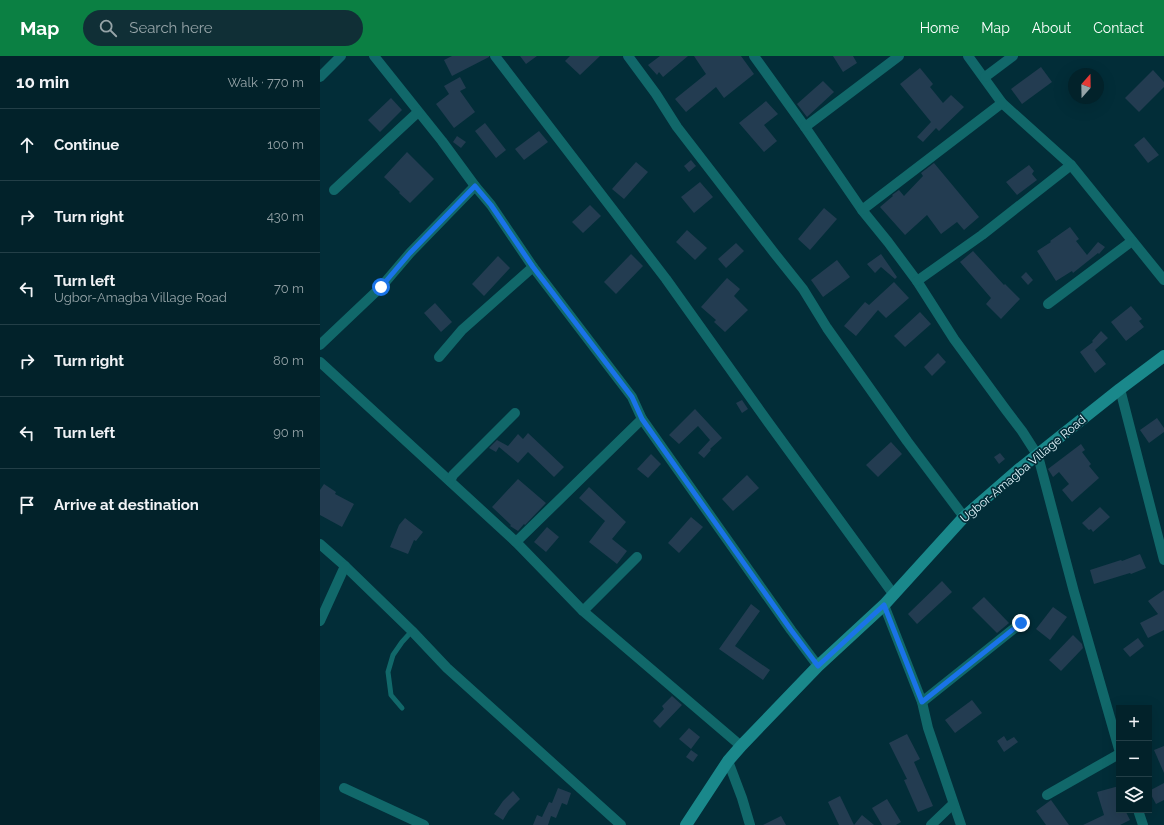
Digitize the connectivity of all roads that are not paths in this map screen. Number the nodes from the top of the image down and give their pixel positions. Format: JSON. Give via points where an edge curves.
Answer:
{"nodes":[{"id":1,"x":341,"y":56,"type":"edge"},
{"id":2,"x":374,"y":56,"type":"edge"},
{"id":3,"x":494,"y":56,"type":"edge"},
{"id":4,"x":628,"y":56,"type":"edge"},
{"id":5,"x":754,"y":56,"type":"edge"},
{"id":6,"x":899,"y":56,"type":"edge"},
{"id":7,"x":968,"y":56,"type":"edge"},
{"id":8,"x":1012,"y":56,"type":"edge"},
{"id":9,"x":320,"y":77,"type":"edge"},
{"id":10,"x":985,"y":77,"type":"junction"},
{"id":11,"x":1002,"y":103,"type":"junction"},
{"id":12,"x":418,"y":112,"type":"junction"},
{"id":13,"x":805,"y":127,"type":"junction"},
{"id":14,"x":1071,"y":165,"type":"junction"},
{"id":15,"x":475,"y":186,"type":"junction"},
{"id":16,"x":334,"y":190,"type":"dead end"},
{"id":17,"x":862,"y":210,"type":"junction"},
{"id":18,"x":1132,"y":241,"type":"junction"},
{"id":19,"x":533,"y":267,"type":"junction"},
{"id":20,"x":1164,"y":280,"type":"edge"},
{"id":21,"x":918,"y":281,"type":"junction"},
{"id":22,"x":1048,"y":304,"type":"dead end"},
{"id":23,"x":320,"y":344,"type":"edge"},
{"id":24,"x":1164,"y":356,"type":"edge"},
{"id":25,"x":439,"y":357,"type":"dead end"},
{"id":26,"x":321,"y":367,"type":"edge"},
{"id":27,"x":1120,"y":389,"type":"junction"},
{"id":28,"x":515,"y":413,"type":"dead end"},
{"id":29,"x":642,"y":419,"type":"junction"},
{"id":30,"x":1038,"y":456,"type":"junction"},
{"id":31,"x":450,"y":481,"type":"junction"},
{"id":32,"x":964,"y":518,"type":"junction"},
{"id":33,"x":516,"y":542,"type":"junction"},
{"id":34,"x":320,"y":544,"type":"edge"},
{"id":35,"x":637,"y":557,"type":"dead end"},
{"id":36,"x":1164,"y":560,"type":"edge"},
{"id":37,"x":345,"y":566,"type":"junction"},
{"id":38,"x":894,"y":595,"type":"junction"},
{"id":39,"x":884,"y":605,"type":"junction"},
{"id":40,"x":584,"y":611,"type":"junction"},
{"id":41,"x":320,"y":621,"type":"edge"},
{"id":42,"x":1021,"y":623,"type":"dead end"},
{"id":43,"x":412,"y":631,"type":"junction"},
{"id":44,"x":818,"y":666,"type":"junction"},
{"id":45,"x":922,"y":702,"type":"junction"},
{"id":46,"x":402,"y":708,"type":"dead end"},
{"id":47,"x":1117,"y":741,"type":"edge"},
{"id":48,"x":742,"y":746,"type":"junction"},
{"id":49,"x":1116,"y":756,"type":"edge"},
{"id":50,"x":728,"y":761,"type":"junction"},
{"id":51,"x":344,"y":788,"type":"dead end"},
{"id":52,"x":1048,"y":795,"type":"dead end"},
{"id":53,"x":953,"y":804,"type":"junction"},
{"id":54,"x":1139,"y":813,"type":"edge"},
{"id":55,"x":424,"y":825,"type":"edge"},
{"id":56,"x":621,"y":825,"type":"edge"},
{"id":57,"x":686,"y":825,"type":"edge"},
{"id":58,"x":750,"y":825,"type":"edge"},
{"id":59,"x":931,"y":825,"type":"edge"},
{"id":60,"x":961,"y":825,"type":"edge"},
{"id":61,"x":1143,"y":825,"type":"edge"}],
"edges":[{"from":1,"to":9,"type":"street"},
{"from":2,"to":12,"type":"street"},
{"from":3,"to":38,"type":"street","via":[[666,279]]},
{"from":4,"to":32,"type":"street","via":[[677,127],[803,289],[827,328]]},
{"from":5,"to":13,"type":"street"},
{"from":6,"to":13,"type":"street"},
{"from":7,"to":10,"type":"street"},
{"from":8,"to":10,"type":"street"},
{"from":10,"to":11,"type":"street"},
{"from":11,"to":14,"type":"street"},
{"from":11,"to":17,"type":"street"},
{"from":12,"to":15,"type":"street"},
{"from":12,"to":16,"type":"street"},
{"from":13,"to":17,"type":"street"},
{"from":14,"to":18,"type":"street"},
{"from":14,"to":21,"type":"street","via":[[982,235]]},
{"from":15,"to":19,"type":"street"},
{"from":15,"to":23,"type":"street","via":[[381,287]]},
{"from":17,"to":21,"type":"street"},
{"from":18,"to":20,"type":"street"},
{"from":18,"to":22,"type":"street"},
{"from":19,"to":25,"type":"street","via":[[462,330]]},
{"from":19,"to":29,"type":"street","via":[[632,397]]},
{"from":21,"to":30,"type":"street","via":[[954,339]]},
{"from":24,"to":27,"type":"street","name":"Ugbor-Amagba Village Road"},
{"from":26,"to":31,"type":"street"},
{"from":27,"to":30,"type":"street","name":"Ugbor-Amagba Village Road"},
{"from":27,"to":36,"type":"street"},
{"from":28,"to":31,"type":"street"},
{"from":29,"to":33,"type":"street"},
{"from":29,"to":44,"type":"street"},
{"from":30,"to":32,"type":"street","name":"Ugbor-Amagba Village Road","via":[[1018,470]]},
{"from":30,"to":47,"type":"street"},
{"from":31,"to":33,"type":"street"},
{"from":32,"to":38,"type":"street","name":"Ugbor-Amagba Village Road"},
{"from":33,"to":40,"type":"street"},
{"from":34,"to":37,"type":"street"},
{"from":35,"to":40,"type":"street"},
{"from":37,"to":41,"type":"street"},
{"from":37,"to":43,"type":"street"},
{"from":38,"to":39,"type":"street","name":"Ugbor-Amagba Village Road"},
{"from":39,"to":44,"type":"street","name":"Ugbor-Amagba Village Road"},
{"from":39,"to":45,"type":"street"},
{"from":40,"to":48,"type":"street"},
{"from":42,"to":45,"type":"street"},
{"from":43,"to":46,"type":"lane","via":[[393,655],[388,672],[391,695]]},
{"from":43,"to":56,"type":"street","via":[[448,668]]},
{"from":44,"to":48,"type":"street","name":"Ugbor-Amagba Village Road"},
{"from":45,"to":53,"type":"street"},
{"from":48,"to":50,"type":"street","name":"Ugbor-Amagba Village Road"},
{"from":49,"to":52,"type":"street"},
{"from":50,"to":57,"type":"street","name":"Ugbor-Amagba Village Road"},
{"from":50,"to":58,"type":"street"},
{"from":51,"to":55,"type":"street"},
{"from":53,"to":59,"type":"street"},
{"from":53,"to":60,"type":"street"},
{"from":54,"to":61,"type":"street"}]}
